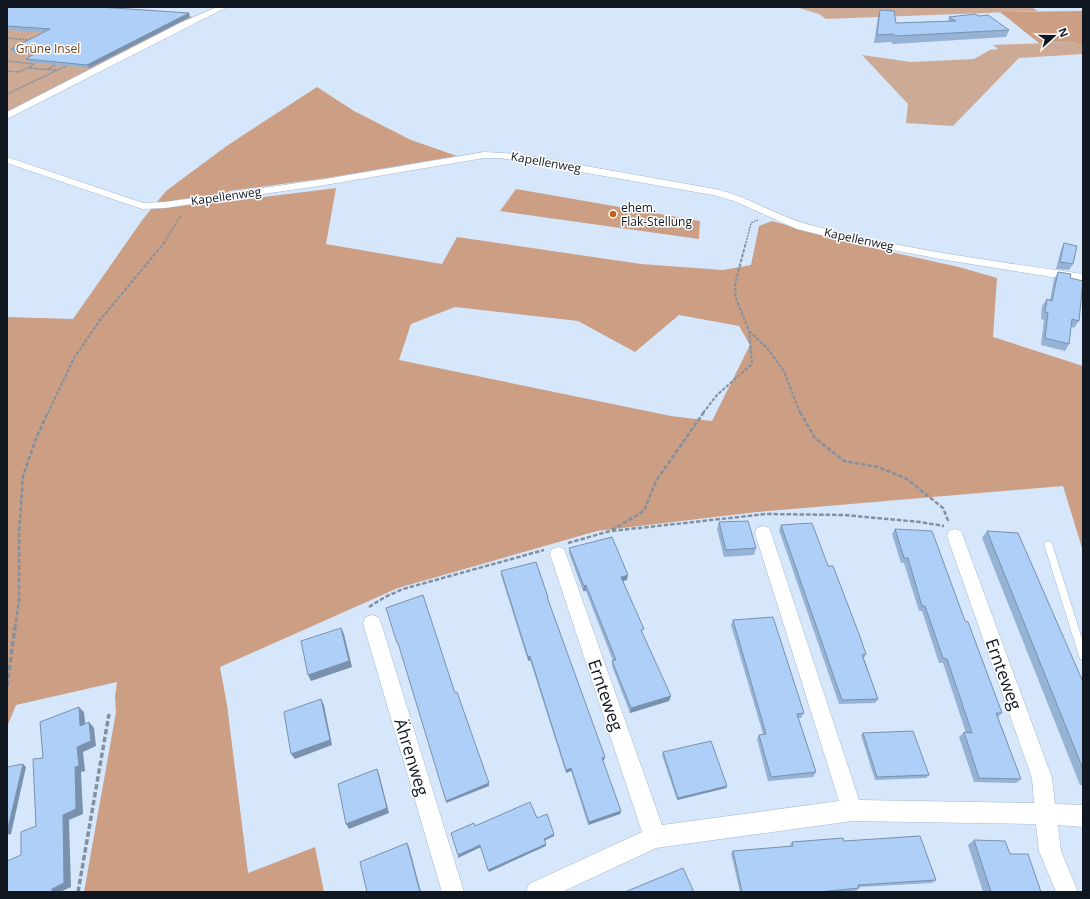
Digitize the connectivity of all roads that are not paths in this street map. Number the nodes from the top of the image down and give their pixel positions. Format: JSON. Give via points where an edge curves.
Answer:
{"nodes":[{"id":1,"x":223,"y":7,"type":"edge"},
{"id":2,"x":7,"y":116,"type":"edge"},
{"id":3,"x":7,"y":160,"type":"edge"},
{"id":4,"x":1083,"y":278,"type":"edge"},
{"id":5,"x":763,"y":533,"type":"dead end"},
{"id":6,"x":955,"y":536,"type":"dead end"},
{"id":7,"x":1048,"y":544,"type":"dead end"},
{"id":8,"x":556,"y":549,"type":"road end"},
{"id":9,"x":372,"y":623,"type":"road end"},
{"id":10,"x":1083,"y":656,"type":"edge"},
{"id":11,"x":852,"y":810,"type":"junction"},
{"id":12,"x":1047,"y":814,"type":"junction"},
{"id":13,"x":1083,"y":816,"type":"edge"},
{"id":14,"x":655,"y":837,"type":"junction"},
{"id":15,"x":453,"y":892,"type":"edge"},
{"id":16,"x":537,"y":892,"type":"edge"},
{"id":17,"x":1067,"y":892,"type":"edge"}],
"edges":[{"from":1,"to":2,"type":"street"},
{"from":3,"to":4,"type":"street","name":"Kapellenweg","via":[[142,206],[319,184],[460,158],[501,155],[715,192],[810,229],[849,238]]},
{"from":5,"to":11,"type":"street"},
{"from":6,"to":12,"type":"street","name":"Ernteweg","via":[[1042,778]]},
{"from":7,"to":10,"type":"lane"},
{"from":8,"to":14,"type":"street","name":"Ernteweg"},
{"from":9,"to":15,"type":"street","name":"Ährenweg"},
{"from":11,"to":12,"type":"street"},
{"from":11,"to":14,"type":"street"},
{"from":12,"to":13,"type":"street"},
{"from":12,"to":17,"type":"street","name":"Ernteweg","via":[[1050,851]]},
{"from":14,"to":16,"type":"street"}]}
